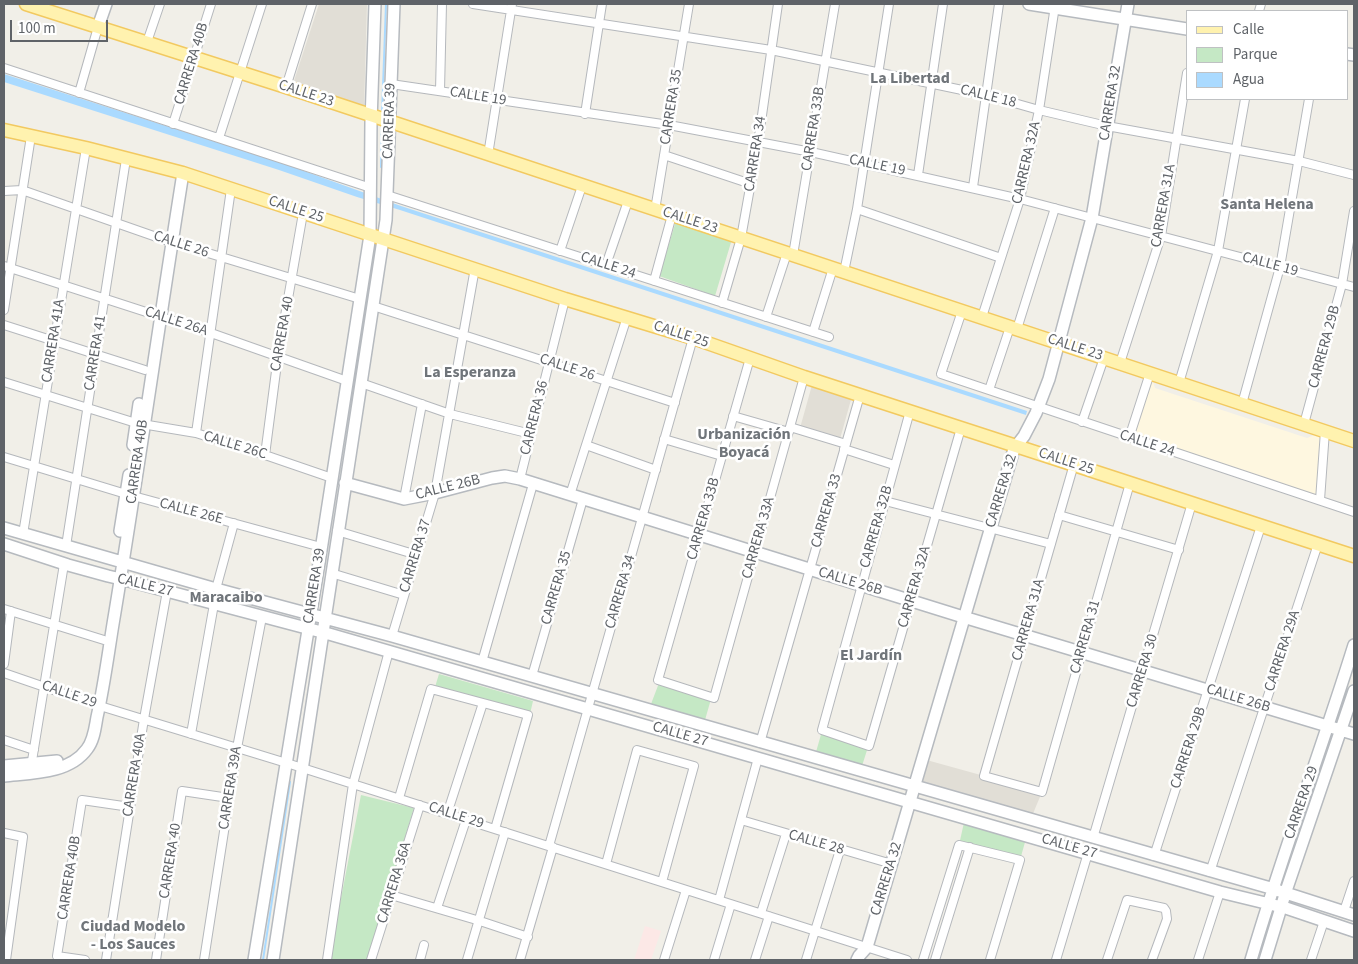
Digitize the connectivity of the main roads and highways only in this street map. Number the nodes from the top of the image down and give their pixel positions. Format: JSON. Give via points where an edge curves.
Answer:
{"nodes":[{"id":1,"x":26,"y":4,"type":"edge"},
{"id":2,"x":106,"y":4,"type":"edge"},
{"id":3,"x":375,"y":4,"type":"edge"},
{"id":4,"x":394,"y":4,"type":"edge"},
{"id":5,"x":1029,"y":4,"type":"edge"},
{"id":6,"x":1128,"y":4,"type":"edge"},
{"id":7,"x":1055,"y":6,"type":"edge"},
{"id":8,"x":47,"y":7,"type":"edge"},
{"id":9,"x":1125,"y":19,"type":"junction"},
{"id":10,"x":98,"y":27,"type":"junction"},
{"id":11,"x":1186,"y":29,"type":"edge"},
{"id":12,"x":380,"y":119,"type":"junction"},
{"id":13,"x":4,"y":130,"type":"edge"},
{"id":14,"x":180,"y":172,"type":"junction"},
{"id":15,"x":371,"y":199,"type":"junction"},
{"id":16,"x":370,"y":235,"type":"junction"},
{"id":17,"x":383,"y":239,"type":"junction"},
{"id":18,"x":158,"y":316,"type":"junction"},
{"id":19,"x":1059,"y":343,"type":"junction"},
{"id":20,"x":140,"y":423,"type":"junction"},
{"id":21,"x":1354,"y":441,"type":"edge"},
{"id":22,"x":1017,"y":445,"type":"junction"},
{"id":23,"x":345,"y":483,"type":"junction"},
{"id":24,"x":4,"y":528,"type":"edge"},
{"id":25,"x":4,"y":544,"type":"edge"},
{"id":26,"x":1354,"y":556,"type":"edge"},
{"id":27,"x":120,"y":561,"type":"junction"},
{"id":28,"x":117,"y":578,"type":"junction"},
{"id":29,"x":310,"y":614,"type":"junction"},
{"id":30,"x":964,"y":617,"type":"junction"},
{"id":31,"x":326,"y":618,"type":"junction"},
{"id":32,"x":308,"y":629,"type":"junction"},
{"id":33,"x":323,"y":632,"type":"junction"},
{"id":34,"x":1354,"y":645,"type":"edge"},
{"id":35,"x":1354,"y":692,"type":"edge"},
{"id":36,"x":97,"y":705,"type":"junction"},
{"id":37,"x":1329,"y":726,"type":"junction"},
{"id":38,"x":1342,"y":730,"type":"junction"},
{"id":39,"x":1354,"y":734,"type":"edge"},
{"id":40,"x":288,"y":747,"type":"junction"},
{"id":41,"x":306,"y":751,"type":"junction"},
{"id":42,"x":4,"y":766,"type":"edge"},
{"id":43,"x":31,"y":769,"type":"junction"},
{"id":44,"x":4,"y":776,"type":"edge"},
{"id":45,"x":283,"y":778,"type":"junction"},
{"id":46,"x":300,"y":784,"type":"junction"},
{"id":47,"x":915,"y":787,"type":"junction"},
{"id":48,"x":911,"y":802,"type":"junction"},
{"id":49,"x":1272,"y":889,"type":"junction"},
{"id":50,"x":1286,"y":893,"type":"junction"},
{"id":51,"x":1268,"y":903,"type":"junction"},
{"id":52,"x":1281,"y":907,"type":"junction"},
{"id":53,"x":1349,"y":913,"type":"edge"},
{"id":54,"x":1354,"y":931,"type":"edge"},
{"id":55,"x":866,"y":947,"type":"junction"},
{"id":56,"x":254,"y":960,"type":"edge"},
{"id":57,"x":273,"y":960,"type":"edge"},
{"id":58,"x":857,"y":960,"type":"edge"},
{"id":59,"x":869,"y":960,"type":"edge"},
{"id":60,"x":1251,"y":960,"type":"edge"},
{"id":61,"x":1265,"y":960,"type":"edge"}],
"edges":[{"from":1,"to":8,"type":"main road","name":"CALLE 23"},
{"from":2,"to":10,"type":"main road"},
{"from":3,"to":12,"type":"main road","name":"CARRERA 39"},
{"from":4,"to":12,"type":"main road","name":"CARRERA 39","via":[[391,84]]},
{"from":5,"to":7,"type":"main road"},
{"from":6,"to":9,"type":"main road","name":"CARRERA 32"},
{"from":7,"to":9,"type":"main road"},
{"from":8,"to":10,"type":"main road","name":"CALLE 23"},
{"from":9,"to":11,"type":"main road"},
{"from":9,"to":19,"type":"main road","name":"CARRERA 32","via":[[1092,218]]},
{"from":10,"to":12,"type":"main road","name":"CALLE 23"},
{"from":12,"to":15,"type":"main road","name":"CARRERA 39"},
{"from":12,"to":17,"type":"main road","name":"CARRERA 39","via":[[387,200]]},
{"from":12,"to":19,"type":"main road","name":"CALLE 23"},
{"from":13,"to":14,"type":"main road","name":"CALLE 25"},
{"from":14,"to":16,"type":"main road","name":"CALLE 25"},
{"from":14,"to":18,"type":"main road","name":"CARRERA 40B"},
{"from":15,"to":16,"type":"main road","name":"CARRERA 39"},
{"from":15,"to":17,"type":"main road","name":"CARRERA 39"},
{"from":16,"to":17,"type":"main road","name":"CALLE 25"},
{"from":16,"to":29,"type":"main road","name":"CARRERA 39"},
{"from":17,"to":22,"type":"main road","name":"CALLE 25"},
{"from":17,"to":23,"type":"main road","name":"CARRERA 39"},
{"from":18,"to":20,"type":"main road","name":"CARRERA 40B"},
{"from":18,"to":20,"type":"main road","name":"CARRERA 40B","via":[[145,370]]},
{"from":19,"to":21,"type":"main road","name":"CALLE 23"},
{"from":19,"to":22,"type":"main road","name":"CARRERA 32","via":[[1037,410]]},
{"from":20,"to":27,"type":"main road","name":"CARRERA 40B"},
{"from":22,"to":26,"type":"main road","name":"CALLE 25"},
{"from":22,"to":30,"type":"main road","name":"CARRERA 32"},
{"from":23,"to":30,"type":"main road","name":"CALLE 26B","via":[[404,499],[492,478],[520,479]]},
{"from":23,"to":31,"type":"main road","name":"CARRERA 39"},
{"from":24,"to":27,"type":"main road","name":"CALLE 27"},
{"from":25,"to":28,"type":"main road","name":"CALLE 27"},
{"from":27,"to":28,"type":"main road","name":"CARRERA 40B"},
{"from":27,"to":29,"type":"main road","name":"CALLE 27"},
{"from":28,"to":32,"type":"main road","name":"CALLE 27"},
{"from":28,"to":36,"type":"main road","name":"CARRERA 40B"},
{"from":28,"to":36,"type":"main road","name":"CARRERA 40B","via":[[104,640]]},
{"from":29,"to":31,"type":"main road","name":"CALLE 27"},
{"from":29,"to":32,"type":"main road","name":"CARRERA 39"},
{"from":30,"to":37,"type":"main road","name":"CALLE 26B"},
{"from":30,"to":47,"type":"main road","name":"CARRERA 32"},
{"from":31,"to":33,"type":"main road","name":"CARRERA 39"},
{"from":31,"to":47,"type":"main road","name":"CALLE 27"},
{"from":32,"to":33,"type":"main road","name":"CALLE 27"},
{"from":32,"to":40,"type":"main road","name":"CARRERA 39"},
{"from":33,"to":41,"type":"main road","name":"CARRERA 39"},
{"from":33,"to":48,"type":"main road","name":"CALLE 27"},
{"from":34,"to":37,"type":"main road","name":"CARRERA 29"},
{"from":35,"to":38,"type":"main road","name":"CARRERA 29"},
{"from":36,"to":43,"type":"main road","name":"CARRERA 40B","via":[[93,736],[76,760],[64,766]]},
{"from":37,"to":38,"type":"main road","name":"CALLE 26B"},
{"from":37,"to":49,"type":"main road","name":"CARRERA 29"},
{"from":38,"to":39,"type":"main road","name":"CALLE 26B"},
{"from":38,"to":50,"type":"main road","name":"CARRERA 29"},
{"from":40,"to":41,"type":"main road","via":[[296,755]]},
{"from":40,"to":45,"type":"main road","name":"CARRERA 39"},
{"from":41,"to":46,"type":"main road","name":"CARRERA 39"},
{"from":42,"to":43,"type":"main road"},
{"from":43,"to":44,"type":"main road"},
{"from":45,"to":46,"type":"main road","via":[[295,776]]},
{"from":45,"to":56,"type":"main road","name":"CARRERA 39"},
{"from":46,"to":57,"type":"main road","name":"CARRERA 39"},
{"from":47,"to":48,"type":"main road","name":"CARRERA 32"},
{"from":47,"to":49,"type":"main road","name":"CALLE 27"},
{"from":48,"to":51,"type":"main road","name":"CALLE 27"},
{"from":48,"to":55,"type":"main road","name":"CARRERA 32"},
{"from":49,"to":50,"type":"main road","name":"CALLE 27"},
{"from":49,"to":51,"type":"main road","name":"CARRERA 29"},
{"from":50,"to":52,"type":"main road","name":"CARRERA 29"},
{"from":50,"to":53,"type":"main road","name":"CALLE 27"},
{"from":51,"to":52,"type":"main road","name":"CALLE 27"},
{"from":51,"to":60,"type":"main road","name":"CARRERA 29"},
{"from":52,"to":54,"type":"main road","name":"CALLE 27"},
{"from":52,"to":61,"type":"main road","name":"CARRERA 29"},
{"from":55,"to":58,"type":"main road","name":"CARRERA 32"},
{"from":55,"to":59,"type":"main road"}]}
